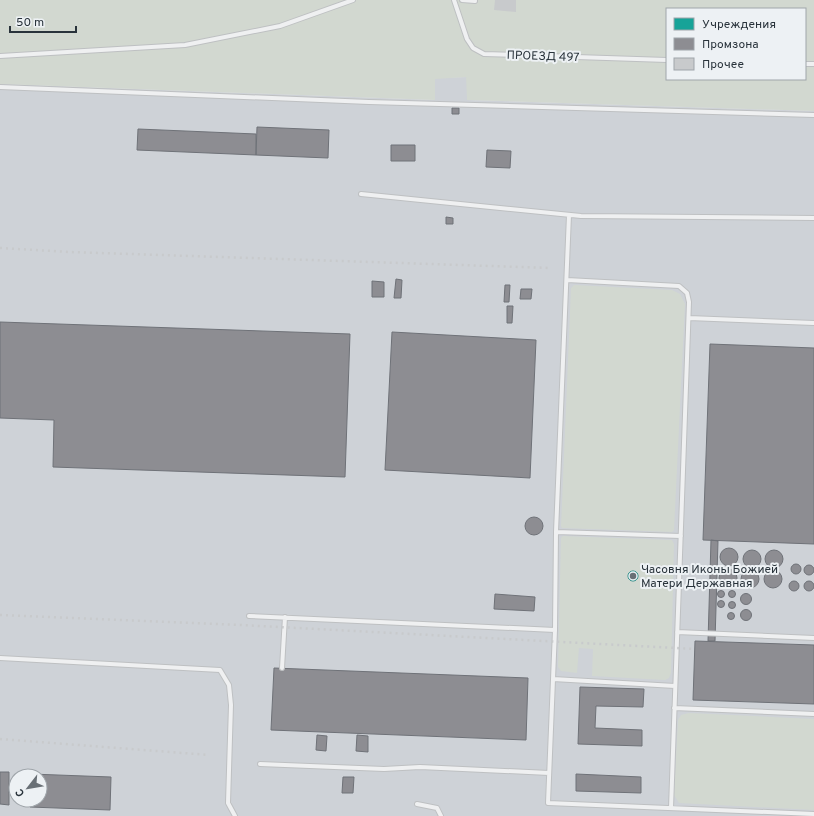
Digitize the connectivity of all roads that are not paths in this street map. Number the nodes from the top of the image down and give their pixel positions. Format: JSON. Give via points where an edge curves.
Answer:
{"nodes":[{"id":1,"x":353,"y":0,"type":"edge"},
{"id":2,"x":454,"y":0,"type":"edge"},
{"id":3,"x":462,"y":0,"type":"edge"},
{"id":4,"x":475,"y":1,"type":"dead end"},
{"id":5,"x":0,"y":56,"type":"edge"},
{"id":6,"x":666,"y":60,"type":"edge"},
{"id":7,"x":0,"y":87,"type":"edge"},
{"id":8,"x":814,"y":115,"type":"edge"},
{"id":9,"x":361,"y":194,"type":"dead end"},
{"id":10,"x":569,"y":215,"type":"junction"},
{"id":11,"x":814,"y":218,"type":"edge"},
{"id":12,"x":568,"y":280,"type":"junction"},
{"id":13,"x":689,"y":318,"type":"junction"},
{"id":14,"x":814,"y":323,"type":"edge"},
{"id":15,"x":556,"y":532,"type":"junction"},
{"id":16,"x":681,"y":536,"type":"junction"},
{"id":17,"x":249,"y":616,"type":"dead end"},
{"id":18,"x":285,"y":617,"type":"junction"},
{"id":19,"x":555,"y":630,"type":"junction"},
{"id":20,"x":677,"y":632,"type":"junction"},
{"id":21,"x":814,"y":638,"type":"edge"},
{"id":22,"x":0,"y":658,"type":"edge"},
{"id":23,"x":282,"y":668,"type":"dead end"},
{"id":24,"x":553,"y":679,"type":"junction"},
{"id":25,"x":675,"y":686,"type":"junction"},
{"id":26,"x":674,"y":708,"type":"junction"},
{"id":27,"x":814,"y":714,"type":"edge"},
{"id":28,"x":260,"y":764,"type":"dead end"},
{"id":29,"x":549,"y":773,"type":"junction"},
{"id":30,"x":417,"y":804,"type":"dead end"},
{"id":31,"x":671,"y":808,"type":"junction"},
{"id":32,"x":814,"y":814,"type":"edge"},
{"id":33,"x":235,"y":816,"type":"edge"},
{"id":34,"x":441,"y":816,"type":"edge"}],
"edges":[{"from":1,"to":5,"type":"lane","via":[[280,26],[185,45]]},
{"from":2,"to":6,"type":"lane","name":"ПРОЕЗД 497","via":[[467,39],[473,48],[484,54]]},
{"from":3,"to":4,"type":"lane"},
{"from":7,"to":8,"type":"lane","via":[[368,102]]},
{"from":9,"to":10,"type":"lane"},
{"from":10,"to":11,"type":"lane"},
{"from":10,"to":12,"type":"lane"},
{"from":12,"to":13,"type":"lane","via":[[679,286],[687,293]]},
{"from":12,"to":15,"type":"lane"},
{"from":13,"to":14,"type":"lane"},
{"from":13,"to":16,"type":"lane"},
{"from":15,"to":16,"type":"lane"},
{"from":15,"to":19,"type":"lane"},
{"from":16,"to":20,"type":"lane"},
{"from":17,"to":18,"type":"lane"},
{"from":18,"to":19,"type":"lane"},
{"from":18,"to":23,"type":"lane"},
{"from":19,"to":24,"type":"lane"},
{"from":20,"to":21,"type":"lane"},
{"from":20,"to":25,"type":"lane"},
{"from":22,"to":33,"type":"lane","via":[[220,670],[230,685],[228,803]]},
{"from":24,"to":25,"type":"lane"},
{"from":24,"to":29,"type":"lane"},
{"from":25,"to":26,"type":"lane"},
{"from":26,"to":27,"type":"lane"},
{"from":26,"to":31,"type":"lane"},
{"from":28,"to":29,"type":"lane"},
{"from":29,"to":31,"type":"lane","via":[[548,803]]},
{"from":30,"to":34,"type":"lane","via":[[438,808]]},
{"from":31,"to":32,"type":"lane"}]}
